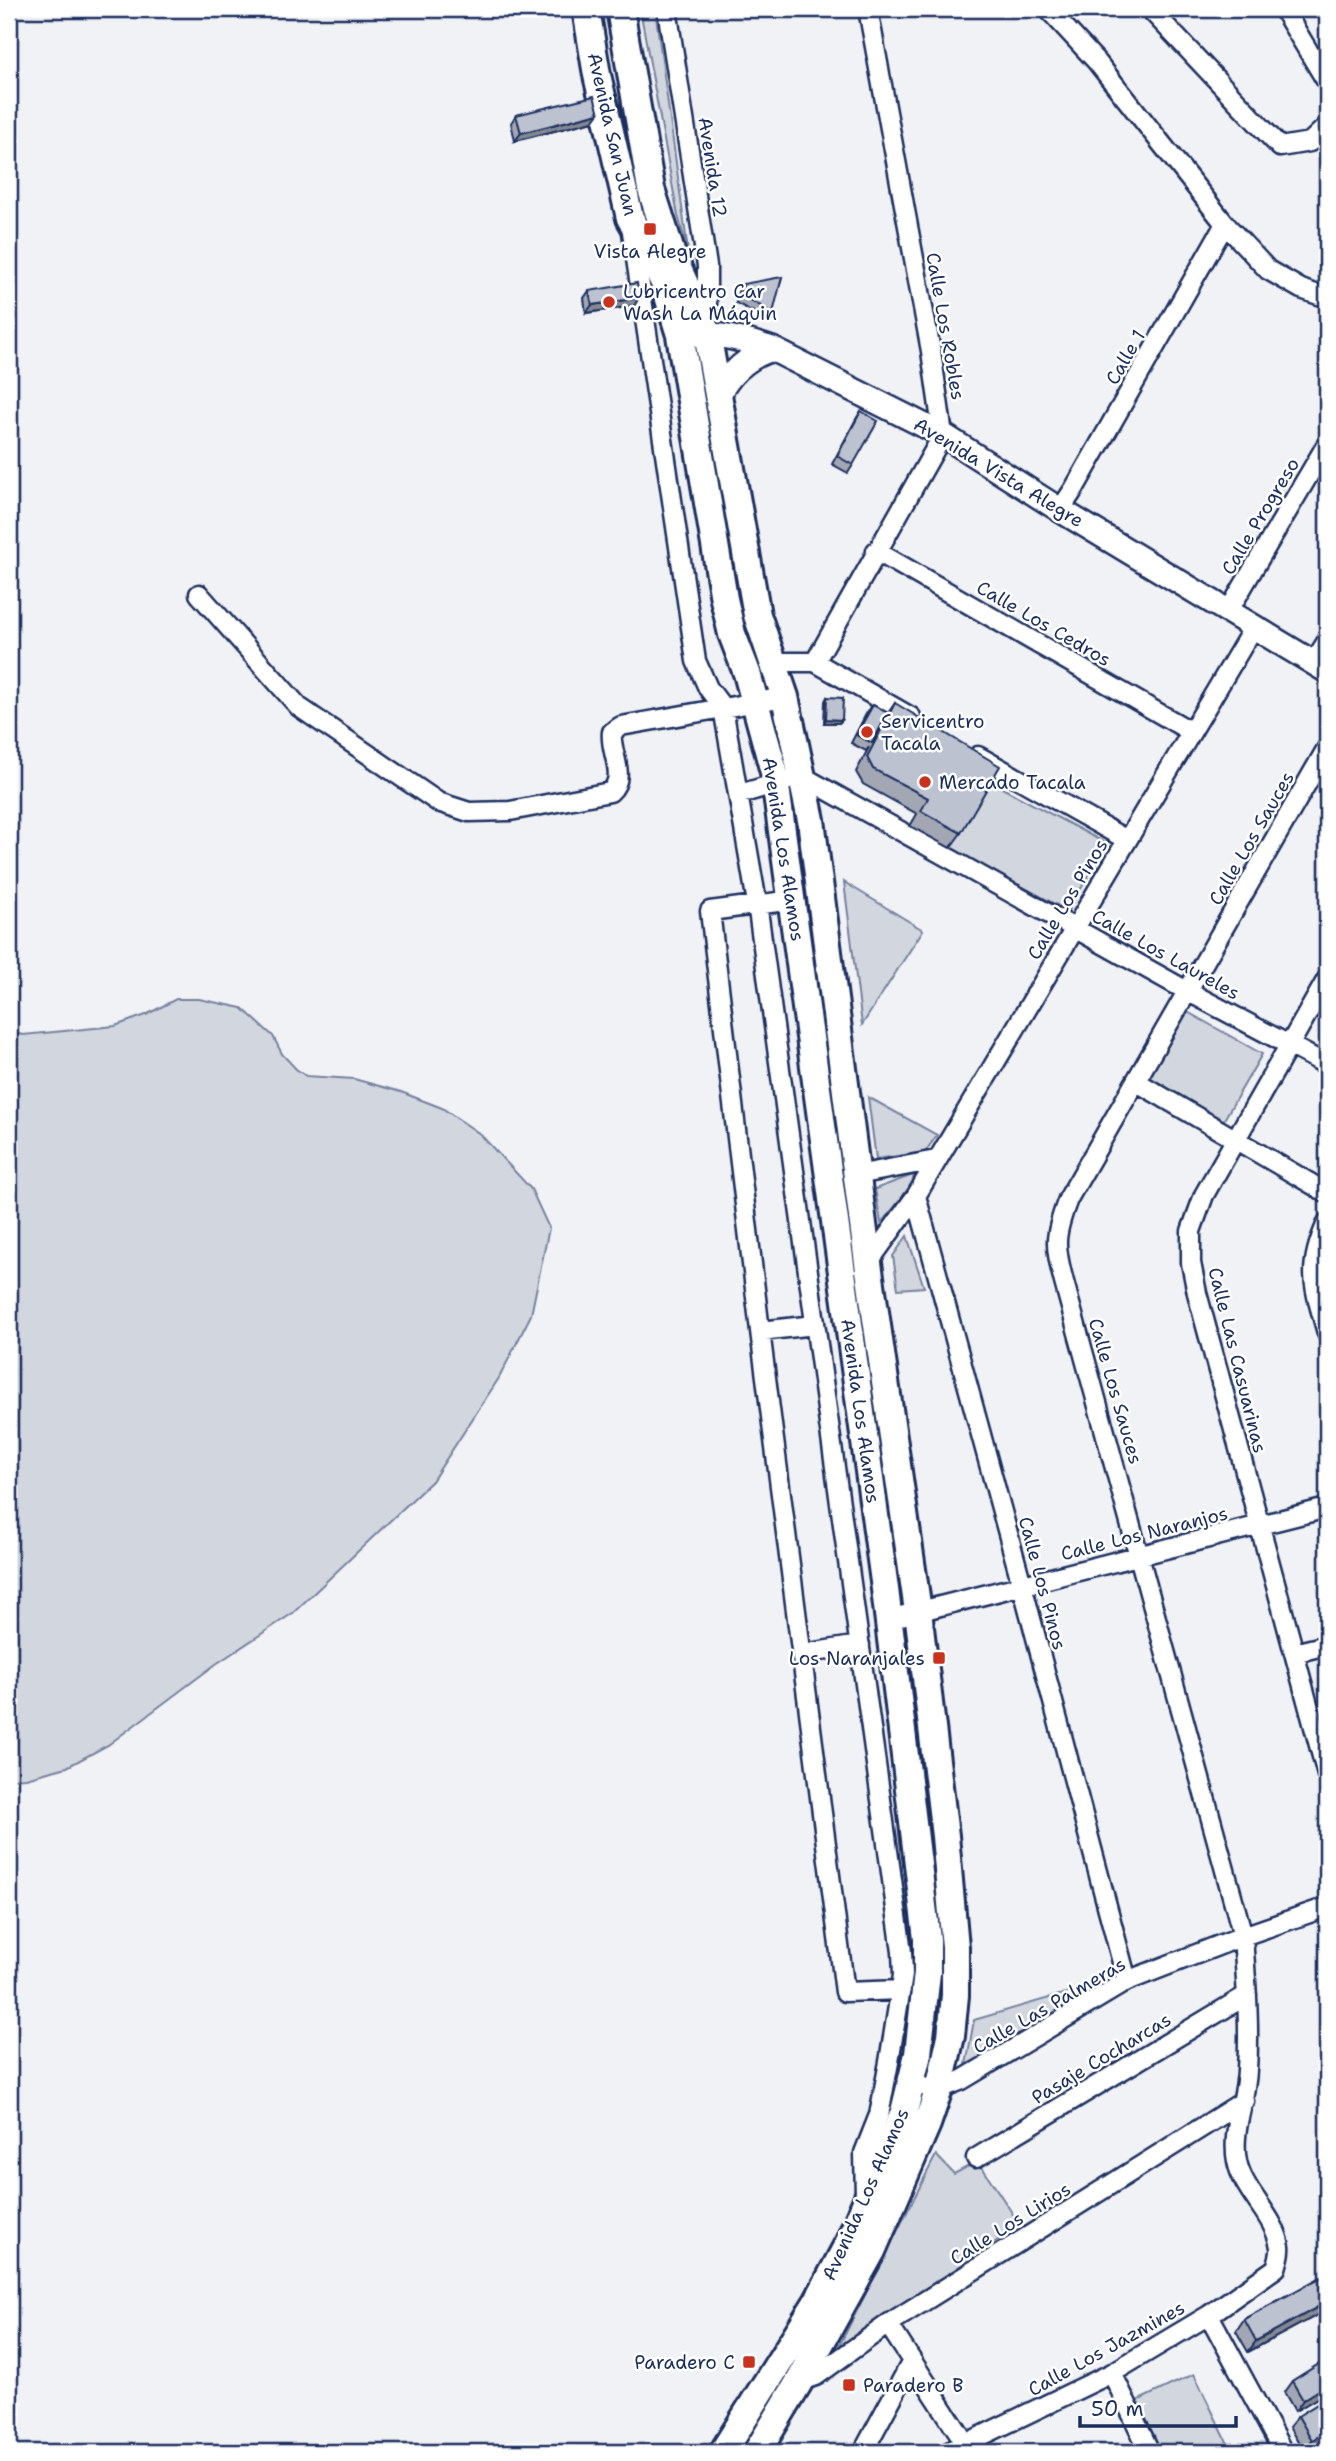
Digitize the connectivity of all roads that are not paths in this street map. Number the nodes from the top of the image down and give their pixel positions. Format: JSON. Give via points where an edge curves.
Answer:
{"nodes":[{"id":1,"x":586,"y":9,"type":"edge"},
{"id":2,"x":620,"y":9,"type":"edge"},
{"id":3,"x":667,"y":9,"type":"edge"},
{"id":4,"x":868,"y":9,"type":"edge"},
{"id":5,"x":1048,"y":9,"type":"edge"},
{"id":6,"x":1150,"y":9,"type":"edge"},
{"id":7,"x":1283,"y":9,"type":"edge"},
{"id":8,"x":1327,"y":82,"type":"edge"},
{"id":9,"x":1327,"y":126,"type":"edge"},
{"id":10,"x":630,"y":218,"type":"junction"},
{"id":11,"x":1225,"y":224,"type":"junction"},
{"id":12,"x":1327,"y":298,"type":"edge"},
{"id":13,"x":707,"y":333,"type":"junction"},
{"id":14,"x":680,"y":334,"type":"junction"},
{"id":15,"x":649,"y":336,"type":"junction"},
{"id":16,"x":772,"y":349,"type":"junction"},
{"id":17,"x":718,"y":396,"type":"junction"},
{"id":18,"x":943,"y":435,"type":"junction"},
{"id":19,"x":1327,"y":444,"type":"edge"},
{"id":20,"x":1060,"y":510,"type":"junction"},
{"id":21,"x":876,"y":551,"type":"junction"},
{"id":22,"x":198,"y":594,"type":"dead end"},
{"id":23,"x":1229,"y":610,"type":"junction"},
{"id":24,"x":1255,"y":625,"type":"junction"},
{"id":25,"x":1327,"y":641,"type":"edge"},
{"id":26,"x":772,"y":662,"type":"junction"},
{"id":27,"x":815,"y":662,"type":"junction"},
{"id":28,"x":1320,"y":667,"type":"edge"},
{"id":29,"x":785,"y":697,"type":"junction"},
{"id":30,"x":755,"y":702,"type":"junction"},
{"id":31,"x":723,"y":708,"type":"junction"},
{"id":32,"x":923,"y":724,"type":"edge"},
{"id":33,"x":1190,"y":731,"type":"junction"},
{"id":34,"x":959,"y":745,"type":"edge"},
{"id":35,"x":1327,"y":748,"type":"edge"},
{"id":36,"x":802,"y":776,"type":"junction"},
{"id":37,"x":776,"y":783,"type":"junction"},
{"id":38,"x":740,"y":794,"type":"junction"},
{"id":39,"x":1128,"y":840,"type":"junction"},
{"id":40,"x":793,"y":900,"type":"junction"},
{"id":41,"x":757,"y":903,"type":"junction"},
{"id":42,"x":1074,"y":927,"type":"junction"},
{"id":43,"x":1327,"y":979,"type":"edge"},
{"id":44,"x":1187,"y":991,"type":"junction"},
{"id":45,"x":1289,"y":1044,"type":"junction"},
{"id":46,"x":1327,"y":1065,"type":"edge"},
{"id":47,"x":1137,"y":1082,"type":"junction"},
{"id":48,"x":1235,"y":1139,"type":"junction"},
{"id":49,"x":936,"y":1160,"type":"junction"},
{"id":50,"x":857,"y":1175,"type":"junction"},
{"id":51,"x":1327,"y":1194,"type":"edge"},
{"id":52,"x":916,"y":1196,"type":"junction"},
{"id":53,"x":1327,"y":1223,"type":"edge"},
{"id":54,"x":868,"y":1263,"type":"junction"},
{"id":55,"x":1320,"y":1271,"type":"edge"},
{"id":56,"x":874,"y":1300,"type":"junction"},
{"id":57,"x":847,"y":1304,"type":"junction"},
{"id":58,"x":814,"y":1317,"type":"junction"},
{"id":59,"x":760,"y":1331,"type":"junction"},
{"id":60,"x":1327,"y":1334,"type":"edge"},
{"id":61,"x":1327,"y":1508,"type":"edge"},
{"id":62,"x":1259,"y":1525,"type":"junction"},
{"id":63,"x":1140,"y":1555,"type":"junction"},
{"id":64,"x":1023,"y":1585,"type":"junction"},
{"id":65,"x":918,"y":1611,"type":"junction"},
{"id":66,"x":889,"y":1619,"type":"junction"},
{"id":67,"x":860,"y":1645,"type":"junction"},
{"id":68,"x":1327,"y":1645,"type":"edge"},
{"id":69,"x":1294,"y":1653,"type":"junction"},
{"id":70,"x":802,"y":1654,"type":"junction"},
{"id":71,"x":1326,"y":1767,"type":"edge"},
{"id":72,"x":1327,"y":1907,"type":"edge"},
{"id":73,"x":1243,"y":1936,"type":"junction"},
{"id":74,"x":1127,"y":1981,"type":"junction"},
{"id":75,"x":901,"y":1990,"type":"junction"},
{"id":76,"x":1247,"y":1995,"type":"junction"},
{"id":77,"x":910,"y":2084,"type":"junction"},
{"id":78,"x":939,"y":2089,"type":"junction"},
{"id":79,"x":1244,"y":2102,"type":"junction"},
{"id":80,"x":976,"y":2158,"type":"dead end"},
{"id":81,"x":865,"y":2204,"type":"junction"},
{"id":82,"x":1276,"y":2268,"type":"joint"},
{"id":83,"x":1209,"y":2315,"type":"junction"},
{"id":84,"x":888,"y":2324,"type":"junction"},
{"id":85,"x":912,"y":2361,"type":"junction"},
{"id":86,"x":1112,"y":2373,"type":"junction"},
{"id":87,"x":799,"y":2382,"type":"junction"},
{"id":88,"x":966,"y":2444,"type":"junction"},
{"id":89,"x":723,"y":2452,"type":"edge"},
{"id":90,"x":757,"y":2452,"type":"edge"},
{"id":91,"x":863,"y":2452,"type":"edge"},
{"id":92,"x":948,"y":2452,"type":"edge"},
{"id":93,"x":1150,"y":2452,"type":"edge"},
{"id":94,"x":1283,"y":2452,"type":"edge"}],
"edges":[{"from":1,"to":10,"type":"main road","name":"Avenida San Juan"},
{"from":2,"to":13,"type":"main road","name":"Avenida San Juan","via":[[651,189],[672,255]]},
{"from":3,"to":13,"type":"street","name":"Avenida 12","via":[[707,266]]},
{"from":4,"to":18,"type":"street","name":"Calle Los Robles"},
{"from":5,"to":11,"type":"street","via":[[1097,62]]},
{"from":6,"to":9,"type":"street","via":[[1280,147],[1310,142]]},
{"from":7,"to":8,"type":"street"},
{"from":10,"to":14,"type":"main road","name":"Avenida San Juan","via":[[664,283]]},
{"from":10,"to":15,"type":"street"},
{"from":11,"to":12,"type":"street","via":[[1268,270]]},
{"from":11,"to":20,"type":"street","name":"Calle 1"},
{"from":13,"to":14,"type":"street","name":"Avenida Vista Alegre"},
{"from":13,"to":16,"type":"street","name":"Avenida Vista Alegre"},
{"from":13,"to":17,"type":"main road","name":"Avenida Los Alamos"},
{"from":14,"to":15,"type":"street","name":"Avenida Vista Alegre"},
{"from":14,"to":30,"type":"main road","name":"Avenida Los Alamos","via":[[724,599]]},
{"from":15,"to":31,"type":"street","via":[[696,661]]},
{"from":16,"to":17,"type":"street","via":[[742,364]]},
{"from":16,"to":18,"type":"street","name":"Avenida Vista Alegre"},
{"from":17,"to":26,"type":"main road","name":"Avenida Los Alamos","via":[[757,615]]},
{"from":18,"to":20,"type":"street","name":"Avenida Vista Alegre"},
{"from":18,"to":21,"type":"street"},
{"from":19,"to":23,"type":"street","name":"Calle Progreso"},
{"from":20,"to":23,"type":"street","name":"Avenida Vista Alegre"},
{"from":21,"to":27,"type":"street"},
{"from":21,"to":33,"type":"street","name":"Calle Los Cedros"},
{"from":22,"to":31,"type":"street","via":[[299,707],[438,802],[470,812],[510,811],[610,792],[619,776],[612,732],[621,726]]},
{"from":23,"to":24,"type":"street","name":"Avenida Vista Alegre"},
{"from":24,"to":28,"type":"street","name":"Avenida Vista Alegre"},
{"from":24,"to":33,"type":"street","name":"Calle Los Pinos"},
{"from":25,"to":28,"type":"street"},
{"from":26,"to":27,"type":"street"},
{"from":26,"to":29,"type":"main road","name":"Avenida Los Alamos"},
{"from":27,"to":32,"type":"street"},
{"from":29,"to":30,"type":"street"},
{"from":29,"to":36,"type":"main road","name":"Avenida Los Alamos"},
{"from":30,"to":31,"type":"street"},
{"from":30,"to":37,"type":"main road","name":"Avenida Los Alamos"},
{"from":31,"to":38,"type":"street"},
{"from":33,"to":39,"type":"street","name":"Calle Los Pinos"},
{"from":34,"to":39,"type":"street"},
{"from":35,"to":44,"type":"street","name":"Calle Los Sauces"},
{"from":36,"to":37,"type":"street"},
{"from":36,"to":42,"type":"street","name":"Calle Los Laureles"},
{"from":36,"to":50,"type":"main road","name":"Avenida Los Alamos"},
{"from":37,"to":38,"type":"street"},
{"from":37,"to":40,"type":"main road","name":"Avenida Los Alamos"},
{"from":38,"to":41,"type":"street"},
{"from":39,"to":42,"type":"street","name":"Calle Los Pinos"},
{"from":40,"to":41,"type":"street"},
{"from":40,"to":57,"type":"main road","name":"Avenida Los Alamos"},
{"from":41,"to":58,"type":"street"},
{"from":41,"to":59,"type":"street","via":[[710,911]]},
{"from":42,"to":44,"type":"street","name":"Calle Los Laureles"},
{"from":42,"to":49,"type":"street","name":"Calle Los Pinos"},
{"from":43,"to":45,"type":"street","name":"Calle Las Casuarinas"},
{"from":44,"to":45,"type":"street","name":"Calle Los Laureles"},
{"from":44,"to":47,"type":"street","name":"Calle Los Sauces"},
{"from":45,"to":46,"type":"street","name":"Calle Los Laureles"},
{"from":45,"to":48,"type":"street","name":"Calle Las Casuarinas"},
{"from":47,"to":48,"type":"street"},
{"from":47,"to":63,"type":"street","name":"Calle Los Sauces","via":[[1068,1199],[1056,1232],[1064,1282]]},
{"from":48,"to":51,"type":"street"},
{"from":48,"to":62,"type":"street","name":"Calle Las Casuarinas","via":[[1195,1219],[1191,1263]]},
{"from":49,"to":50,"type":"street"},
{"from":49,"to":52,"type":"street","name":"Calle Los Pinos"},
{"from":50,"to":54,"type":"main road","name":"Avenida Los Alamos"},
{"from":52,"to":54,"type":"street","name":"Calle Los Pinos"},
{"from":52,"to":64,"type":"street","name":"Calle Los Pinos"},
{"from":53,"to":55,"type":"street","via":[[1316,1247]]},
{"from":54,"to":56,"type":"main road","name":"Avenida Los Alamos"},
{"from":55,"to":60,"type":"street"},
{"from":56,"to":57,"type":"street"},
{"from":56,"to":65,"type":"main road","name":"Avenida Los Alamos"},
{"from":57,"to":58,"type":"street"},
{"from":57,"to":66,"type":"main road","name":"Avenida Los Alamos"},
{"from":58,"to":59,"type":"street"},
{"from":58,"to":67,"type":"street"},
{"from":59,"to":70,"type":"street"},
{"from":61,"to":62,"type":"street","name":"Calle Los Naranjos"},
{"from":62,"to":63,"type":"street","name":"Calle Los Naranjos"},
{"from":62,"to":69,"type":"street","name":"Calle Las Casuarinas"},
{"from":63,"to":64,"type":"street","name":"Calle Los Naranjos"},
{"from":63,"to":73,"type":"street","name":"Calle Los Sauces"},
{"from":64,"to":65,"type":"street","name":"Calle Los Naranjos"},
{"from":64,"to":74,"type":"street","name":"Calle Los Pinos"},
{"from":65,"to":66,"type":"street","name":"Calle Los Naranjos"},
{"from":65,"to":78,"type":"main road","name":"Avenida Los Alamos","via":[[955,1947],[951,2036]]},
{"from":66,"to":77,"type":"main road","name":"Avenida Los Alamos","via":[[927,1939],[927,1973]]},
{"from":67,"to":70,"type":"street"},
{"from":67,"to":75,"type":"street","via":[[902,1952]]},
{"from":68,"to":69,"type":"street"},
{"from":69,"to":71,"type":"street","name":"Calle Las Casuarinas"},
{"from":70,"to":75,"type":"street","via":[[845,1992]]},
{"from":72,"to":73,"type":"street","name":"Calle Las Palmeras"},
{"from":73,"to":74,"type":"street","name":"Calle Las Palmeras"},
{"from":73,"to":76,"type":"street","name":"Calle Los Sauces"},
{"from":74,"to":78,"type":"street","name":"Calle Las Palmeras"},
{"from":75,"to":81,"type":"street","via":[[879,2115],[864,2153]]},
{"from":76,"to":79,"type":"street","name":"Calle Los Sauces"},
{"from":76,"to":80,"type":"street","name":"Pasaje Cocharcas"},
{"from":77,"to":78,"type":"street"},
{"from":77,"to":81,"type":"main road","name":"Avenida Los Alamos","via":[[904,2112]]},
{"from":78,"to":87,"type":"main road","name":"Avenida Los Alamos","via":[[872,2251]]},
{"from":79,"to":82,"type":"street","name":"Calle Los Sauces","via":[[1235,2134],[1237,2164],[1275,2231],[1281,2249]]},
{"from":79,"to":84,"type":"street","name":"Calle Los Lirios"},
{"from":81,"to":89,"type":"main road","name":"Avenida Los Alamos","via":[[817,2302]]},
{"from":82,"to":83,"type":"street","name":"Calle Los Jazmines"},
{"from":83,"to":86,"type":"street","name":"Calle Los Jazmines"},
{"from":83,"to":94,"type":"street"},
{"from":84,"to":85,"type":"street"},
{"from":84,"to":87,"type":"street","name":"Calle Los Lirios","via":[[836,2364]]},
{"from":85,"to":88,"type":"street"},
{"from":85,"to":91,"type":"street"},
{"from":86,"to":88,"type":"street","name":"Calle Los Jazmines"},
{"from":86,"to":93,"type":"street"},
{"from":87,"to":90,"type":"main road","name":"Avenida Los Alamos"},
{"from":88,"to":92,"type":"street","name":"Calle Los Jazmines"}]}
